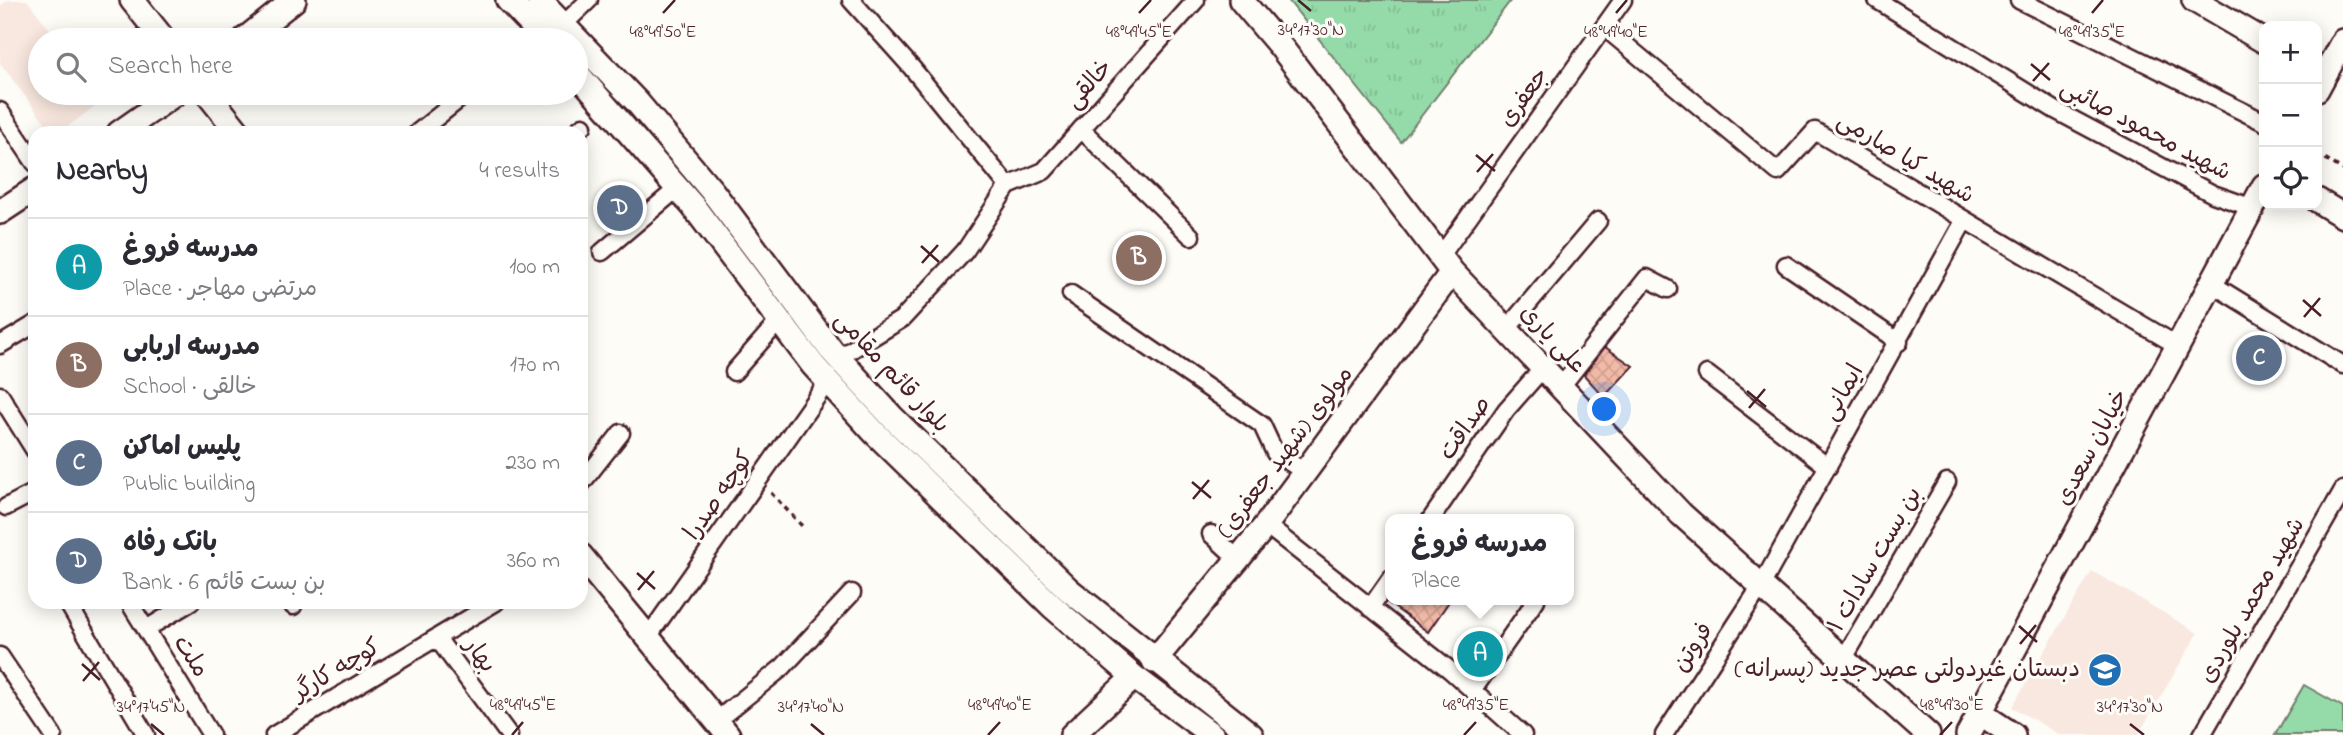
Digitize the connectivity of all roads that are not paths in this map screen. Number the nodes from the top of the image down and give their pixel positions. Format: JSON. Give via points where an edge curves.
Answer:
{"nodes":[{"id":1,"x":132,"y":0,"type":"edge"},
{"id":2,"x":294,"y":0,"type":"edge"},
{"id":3,"x":508,"y":0,"type":"edge"},
{"id":4,"x":539,"y":0,"type":"edge"},
{"id":5,"x":589,"y":0,"type":"edge"},
{"id":6,"x":851,"y":0,"type":"edge"},
{"id":7,"x":1196,"y":0,"type":"edge"},
{"id":8,"x":1241,"y":0,"type":"edge"},
{"id":9,"x":1623,"y":0,"type":"edge"},
{"id":10,"x":1877,"y":0,"type":"edge"},
{"id":11,"x":2019,"y":0,"type":"edge"},
{"id":12,"x":2194,"y":0,"type":"edge"},
{"id":13,"x":1604,"y":27,"type":"junction"},
{"id":14,"x":154,"y":28,"type":"edge"},
{"id":15,"x":259,"y":28,"type":"edge"},
{"id":16,"x":538,"y":28,"type":"edge"},
{"id":17,"x":544,"y":28,"type":"edge"},
{"id":18,"x":554,"y":28,"type":"edge"},
{"id":19,"x":2259,"y":38,"type":"edge"},
{"id":20,"x":2343,"y":41,"type":"edge"},
{"id":21,"x":2324,"y":61,"type":"edge"},
{"id":22,"x":588,"y":67,"type":"edge"},
{"id":23,"x":2318,"y":84,"type":"edge"},
{"id":24,"x":588,"y":86,"type":"edge"},
{"id":25,"x":159,"y":105,"type":"edge"},
{"id":26,"x":217,"y":105,"type":"edge"},
{"id":27,"x":452,"y":105,"type":"edge"},
{"id":28,"x":0,"y":111,"type":"edge"},
{"id":29,"x":2259,"y":120,"type":"edge"},
{"id":30,"x":129,"y":126,"type":"edge"},
{"id":31,"x":233,"y":126,"type":"edge"},
{"id":32,"x":426,"y":126,"type":"edge"},
{"id":33,"x":1081,"y":129,"type":"junction"},
{"id":34,"x":28,"y":153,"type":"edge"},
{"id":35,"x":1008,"y":186,"type":"junction"},
{"id":36,"x":678,"y":188,"type":"junction"},
{"id":37,"x":28,"y":194,"type":"edge"},
{"id":38,"x":2259,"y":196,"type":"edge"},
{"id":39,"x":2322,"y":203,"type":"edge"},
{"id":40,"x":2253,"y":208,"type":"junction"},
{"id":41,"x":0,"y":212,"type":"edge"},
{"id":42,"x":2343,"y":216,"type":"edge"},
{"id":43,"x":1598,"y":221,"type":"dead end"},
{"id":44,"x":1964,"y":221,"type":"junction"},
{"id":45,"x":1191,"y":236,"type":"dead end"},
{"id":46,"x":602,"y":252,"type":"dead end"},
{"id":47,"x":1446,"y":264,"type":"junction"},
{"id":48,"x":1786,"y":265,"type":"dead end"},
{"id":49,"x":774,"y":278,"type":"junction"},
{"id":50,"x":2212,"y":284,"type":"junction"},
{"id":51,"x":1668,"y":289,"type":"dead end"},
{"id":52,"x":756,"y":292,"type":"junction"},
{"id":53,"x":1071,"y":294,"type":"dead end"},
{"id":54,"x":779,"y":321,"type":"junction"},
{"id":55,"x":28,"y":328,"type":"edge"},
{"id":56,"x":1506,"y":330,"type":"junction"},
{"id":57,"x":1899,"y":342,"type":"junction"},
{"id":58,"x":0,"y":345,"type":"edge"},
{"id":59,"x":2178,"y":346,"type":"junction"},
{"id":60,"x":838,"y":358,"type":"junction"},
{"id":61,"x":2343,"y":365,"type":"edge"},
{"id":62,"x":1542,"y":369,"type":"junction"},
{"id":63,"x":734,"y":372,"type":"dead end"},
{"id":64,"x":1707,"y":374,"type":"dead end"},
{"id":65,"x":828,"y":381,"type":"junction"},
{"id":66,"x":1560,"y":388,"type":"junction"},
{"id":67,"x":0,"y":395,"type":"edge"},
{"id":68,"x":621,"y":433,"type":"dead end"},
{"id":69,"x":28,"y":440,"type":"edge"},
{"id":70,"x":1828,"y":467,"type":"junction"},
{"id":71,"x":1305,"y":472,"type":"junction"},
{"id":72,"x":588,"y":475,"type":"edge"},
{"id":73,"x":1947,"y":482,"type":"dead end"},
{"id":74,"x":2343,"y":491,"type":"edge"},
{"id":75,"x":28,"y":496,"type":"edge"},
{"id":76,"x":6,"y":507,"type":"dead end"},
{"id":77,"x":1434,"y":514,"type":"edge"},
{"id":78,"x":1266,"y":525,"type":"junction"},
{"id":79,"x":1211,"y":534,"type":"dead end"},
{"id":80,"x":1238,"y":559,"type":"junction"},
{"id":81,"x":588,"y":564,"type":"edge"},
{"id":82,"x":1761,"y":586,"type":"junction"},
{"id":83,"x":1385,"y":587,"type":"edge"},
{"id":84,"x":852,"y":593,"type":"dead end"},
{"id":85,"x":1533,"y":605,"type":"edge"},
{"id":86,"x":1370,"y":608,"type":"junction"},
{"id":87,"x":71,"y":609,"type":"edge"},
{"id":88,"x":134,"y":609,"type":"edge"},
{"id":89,"x":179,"y":609,"type":"edge"},
{"id":90,"x":485,"y":609,"type":"edge"},
{"id":91,"x":146,"y":629,"type":"junction"},
{"id":92,"x":648,"y":637,"type":"junction"},
{"id":93,"x":437,"y":638,"type":"junction"},
{"id":94,"x":0,"y":656,"type":"edge"},
{"id":95,"x":1843,"y":660,"type":"junction"},
{"id":96,"x":1154,"y":661,"type":"junction"},
{"id":97,"x":1135,"y":677,"type":"junction"},
{"id":98,"x":1474,"y":690,"type":"junction"},
{"id":99,"x":1980,"y":713,"type":"junction"},
{"id":100,"x":722,"y":728,"type":"edge"},
{"id":101,"x":53,"y":735,"type":"edge"},
{"id":102,"x":146,"y":735,"type":"edge"},
{"id":103,"x":211,"y":735,"type":"edge"},
{"id":104,"x":274,"y":735,"type":"edge"},
{"id":105,"x":509,"y":735,"type":"edge"},
{"id":106,"x":1072,"y":735,"type":"edge"},
{"id":107,"x":1212,"y":735,"type":"edge"},
{"id":108,"x":1251,"y":735,"type":"edge"},
{"id":109,"x":1523,"y":735,"type":"edge"},
{"id":110,"x":1664,"y":735,"type":"edge"},
{"id":111,"x":1928,"y":735,"type":"edge"},
{"id":112,"x":1968,"y":735,"type":"edge"},
{"id":113,"x":2012,"y":735,"type":"edge"},
{"id":114,"x":2202,"y":735,"type":"edge"}],
"edges":[{"from":1,"to":14,"type":"main road"},
{"from":2,"to":15,"type":"main road"},
{"from":3,"to":16,"type":"main road","name":"بلوار قائم مقامی"},
{"from":4,"to":17,"type":"main road","name":"بلوار قائم مقامی"},
{"from":5,"to":18,"type":"street"},
{"from":6,"to":35,"type":"street"},
{"from":7,"to":33,"type":"street","name":"خالقی"},
{"from":8,"to":47,"type":"main road","name":"علی یاری"},
{"from":9,"to":13,"type":"street","name":"جعفری"},
{"from":10,"to":40,"type":"street","name":"شهید محمود صائبی","via":[[2055,110],[2213,194]]},
{"from":11,"to":29,"type":"street"},
{"from":12,"to":19,"type":"main road"},
{"from":13,"to":44,"type":"street","name":"شهید کیا صارمی","via":[[1778,172],[1815,131]]},
{"from":13,"to":47,"type":"street","name":"جعفری"},
{"from":20,"to":21,"type":"main road"},
{"from":21,"to":23,"type":"main road"},
{"from":22,"to":49,"type":"main road","name":"بلوار قائم مقامی","via":[[637,103],[712,191]]},
{"from":24,"to":36,"type":"main road","name":"بلوار قائم مقامی"},
{"from":25,"to":30,"type":"main road"},
{"from":26,"to":31,"type":"main road"},
{"from":27,"to":32,"type":"street"},
{"from":28,"to":34,"type":"street"},
{"from":33,"to":35,"type":"street","name":"خالقی","via":[[1044,171]]},
{"from":33,"to":45,"type":"street"},
{"from":35,"to":60,"type":"street","via":[[965,251],[902,319]]},
{"from":36,"to":46,"type":"street"},
{"from":36,"to":52,"type":"main road","name":"بلوار قائم مقامی"},
{"from":37,"to":41,"type":"main road"},
{"from":38,"to":40,"type":"main road","name":"خیابان سعدی"},
{"from":39,"to":42,"type":"main road"},
{"from":40,"to":50,"type":"main road","name":"خیابان سعدی"},
{"from":43,"to":56,"type":"street"},
{"from":44,"to":57,"type":"street","name":"ایمانی"},
{"from":44,"to":59,"type":"street","name":"شهید کیا صارمی"},
{"from":47,"to":56,"type":"main road","name":"علی یاری"},
{"from":47,"to":71,"type":"main road","name":"مولوی (شهید جعفری)"},
{"from":48,"to":57,"type":"street"},
{"from":49,"to":52,"type":"main road"},
{"from":49,"to":60,"type":"main road","name":"بلوار قائم مقامی"},
{"from":50,"to":59,"type":"main road","name":"خیابان سعدی"},
{"from":50,"to":61,"type":"street"},
{"from":51,"to":66,"type":"street","via":[[1647,278]]},
{"from":52,"to":54,"type":"main road","name":"بلوار قائم مقامی"},
{"from":53,"to":71,"type":"street","via":[[1262,425],[1275,453]]},
{"from":54,"to":63,"type":"street"},
{"from":54,"to":65,"type":"main road","name":"بلوار قائم مقامی"},
{"from":55,"to":58,"type":"street"},
{"from":56,"to":62,"type":"main road","name":"علی یاری"},
{"from":57,"to":70,"type":"street","name":"ایمانی"},
{"from":59,"to":99,"type":"main road","name":"خیابان سعدی"},
{"from":60,"to":96,"type":"main road","name":"بلوار قائم مقامی","via":[[1069,590]]},
{"from":62,"to":66,"type":"main road","name":"علی یاری"},
{"from":62,"to":77,"type":"street","name":"صداقت","via":[[1506,410]]},
{"from":64,"to":70,"type":"street"},
{"from":65,"to":92,"type":"street","name":"کوچه صدرا"},
{"from":65,"to":97,"type":"main road","name":"بلوار قائم مقامی","via":[[1053,607]]},
{"from":66,"to":82,"type":"main road","name":"علی یاری","via":[[1681,514]]},
{"from":67,"to":69,"type":"street"},
{"from":68,"to":72,"type":"street"},
{"from":70,"to":82,"type":"street","name":"ایمانی"},
{"from":71,"to":78,"type":"main road","name":"مولوی (شهید جعفری)"},
{"from":73,"to":95,"type":"street","name":"بن بست سادات ۱"},
{"from":74,"to":114,"type":"street","name":"شهید محمد بلوردی"},
{"from":75,"to":76,"type":"street"},
{"from":78,"to":80,"type":"main road","name":"مولوی (شهید جعفری)"},
{"from":78,"to":86,"type":"street"},
{"from":79,"to":80,"type":"street"},
{"from":80,"to":96,"type":"main road","name":"مولوی (شهید جعفری)"},
{"from":81,"to":92,"type":"main road"},
{"from":82,"to":95,"type":"main road","name":"علی یاری"},
{"from":82,"to":110,"type":"street","name":"فروتن"},
{"from":83,"to":86,"type":"street"},
{"from":84,"to":100,"type":"street"},
{"from":85,"to":98,"type":"street"},
{"from":86,"to":98,"type":"street"},
{"from":87,"to":102,"type":"street"},
{"from":88,"to":91,"type":"street","name":"ملت"},
{"from":89,"to":91,"type":"street"},
{"from":90,"to":93,"type":"street","name":"کوچه کارگر"},
{"from":91,"to":103,"type":"street","name":"ملت"},
{"from":92,"to":100,"type":"main road"},
{"from":93,"to":104,"type":"street","name":"کوچه کارگر"},
{"from":93,"to":105,"type":"street","name":"بهار"},
{"from":94,"to":101,"type":"street"},
{"from":95,"to":111,"type":"main road","name":"علی یاری"},
{"from":96,"to":108,"type":"main road","name":"بلوار قائم مقامی"},
{"from":97,"to":106,"type":"main road"},
{"from":97,"to":107,"type":"main road","name":"بلوار قائم مقامی"},
{"from":98,"to":109,"type":"street"},
{"from":99,"to":112,"type":"main road","name":"خیابان سعدی"},
{"from":99,"to":113,"type":"main road"}]}
